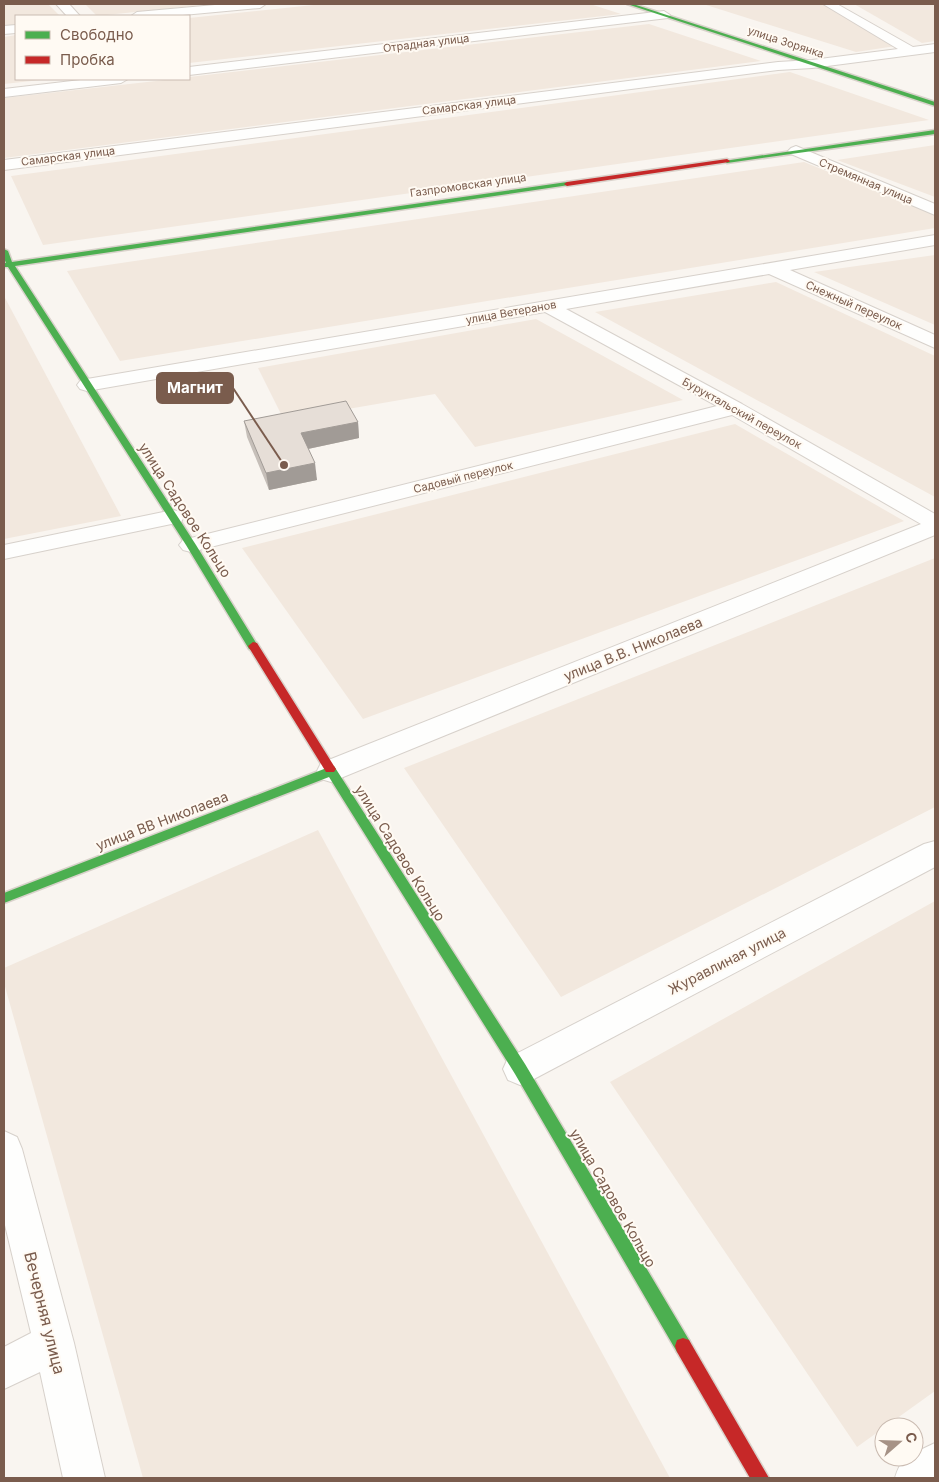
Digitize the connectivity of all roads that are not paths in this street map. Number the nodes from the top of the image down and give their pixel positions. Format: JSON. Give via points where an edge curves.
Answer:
{"nodes":[{"id":1,"x":62,"y":4,"type":"edge"},
{"id":2,"x":260,"y":4,"type":"edge"},
{"id":3,"x":629,"y":4,"type":"edge"},
{"id":4,"x":829,"y":4,"type":"edge"},
{"id":5,"x":226,"y":5,"type":"edge"},
{"id":6,"x":73,"y":15,"type":"edge"},
{"id":7,"x":145,"y":15,"type":"edge"},
{"id":8,"x":664,"y":15,"type":"junction"},
{"id":9,"x":935,"y":48,"type":"edge"},
{"id":10,"x":912,"y":51,"type":"junction"},
{"id":11,"x":812,"y":64,"type":"junction"},
{"id":12,"x":190,"y":71,"type":"edge"},
{"id":13,"x":114,"y":80,"type":"edge"},
{"id":14,"x":4,"y":93,"type":"edge"},
{"id":15,"x":935,"y":104,"type":"edge"},
{"id":16,"x":935,"y":132,"type":"edge"},
{"id":17,"x":796,"y":151,"type":"junction"},
{"id":18,"x":4,"y":164,"type":"edge"},
{"id":19,"x":935,"y":210,"type":"edge"},
{"id":20,"x":935,"y":240,"type":"edge"},
{"id":21,"x":4,"y":251,"type":"edge"},
{"id":22,"x":7,"y":264,"type":"edge"},
{"id":23,"x":773,"y":268,"type":"junction"},
{"id":24,"x":547,"y":306,"type":"junction"},
{"id":25,"x":935,"y":342,"type":"edge"},
{"id":26,"x":87,"y":384,"type":"junction"},
{"id":27,"x":735,"y":408,"type":"junction"},
{"id":28,"x":173,"y":517,"type":"junction"},
{"id":29,"x":935,"y":525,"type":"edge"},
{"id":30,"x":191,"y":545,"type":"junction"},
{"id":31,"x":4,"y":552,"type":"edge"},
{"id":32,"x":331,"y":771,"type":"junction"},
{"id":33,"x":935,"y":853,"type":"edge"},
{"id":34,"x":4,"y":898,"type":"edge"},
{"id":35,"x":520,"y":1069,"type":"junction"},
{"id":36,"x":4,"y":1149,"type":"edge"},
{"id":37,"x":54,"y":1343,"type":"junction"},
{"id":38,"x":4,"y":1369,"type":"edge"},
{"id":39,"x":935,"y":1464,"type":"edge"},
{"id":40,"x":84,"y":1478,"type":"edge"},
{"id":41,"x":760,"y":1478,"type":"edge"},
{"id":42,"x":916,"y":1478,"type":"edge"}],
"edges":[{"from":1,"to":6,"type":"street"},
{"from":2,"to":5,"type":"street"},
{"from":3,"to":8,"type":"street","name":"улица Зорянка"},
{"from":4,"to":10,"type":"street"},
{"from":5,"to":7,"type":"street"},
{"from":8,"to":11,"type":"street","name":"улица Зорянка"},
{"from":8,"to":12,"type":"street","name":"Отрадная улица"},
{"from":9,"to":10,"type":"street","name":"Самарская улица"},
{"from":10,"to":11,"type":"street","name":"Самарская улица"},
{"from":11,"to":15,"type":"street","name":"улица Зорянка"},
{"from":11,"to":18,"type":"street","name":"Самарская улица"},
{"from":13,"to":14,"type":"street"},
{"from":16,"to":17,"type":"street","name":"Газпромовская улица"},
{"from":17,"to":19,"type":"street","name":"Стремянная улица"},
{"from":17,"to":22,"type":"street","name":"Газпромовская улица"},
{"from":20,"to":23,"type":"street","name":"улица Ветеранов"},
{"from":21,"to":22,"type":"street","name":"улица Садовое Кольцо"},
{"from":22,"to":26,"type":"street","name":"улица Садовое Кольцо"},
{"from":23,"to":24,"type":"street","name":"улица Ветеранов"},
{"from":23,"to":25,"type":"street","name":"Снежный переулок"},
{"from":24,"to":26,"type":"street","name":"улица Ветеранов"},
{"from":24,"to":27,"type":"street","name":"Буруктальский переулок"},
{"from":26,"to":28,"type":"street","name":"улица Садовое Кольцо"},
{"from":27,"to":29,"type":"street","name":"Буруктальский переулок"},
{"from":27,"to":30,"type":"street","name":"Садовый переулок"},
{"from":28,"to":30,"type":"street","name":"улица Садовое Кольцо"},
{"from":28,"to":31,"type":"street"},
{"from":29,"to":32,"type":"street","name":"улица В.В. Николаева"},
{"from":30,"to":32,"type":"street","name":"улица Садовое Кольцо"},
{"from":32,"to":34,"type":"street","name":"улица ВВ Николаева"},
{"from":32,"to":35,"type":"street","name":"улица Садовое Кольцо"},
{"from":33,"to":35,"type":"street","name":"Журавлиная улица"},
{"from":35,"to":41,"type":"street","name":"улица Садовое Кольцо"},
{"from":36,"to":37,"type":"street","name":"Вечерняя улица"},
{"from":37,"to":38,"type":"street"},
{"from":37,"to":40,"type":"street","name":"Вечерняя улица"},
{"from":39,"to":42,"type":"street"}]}
